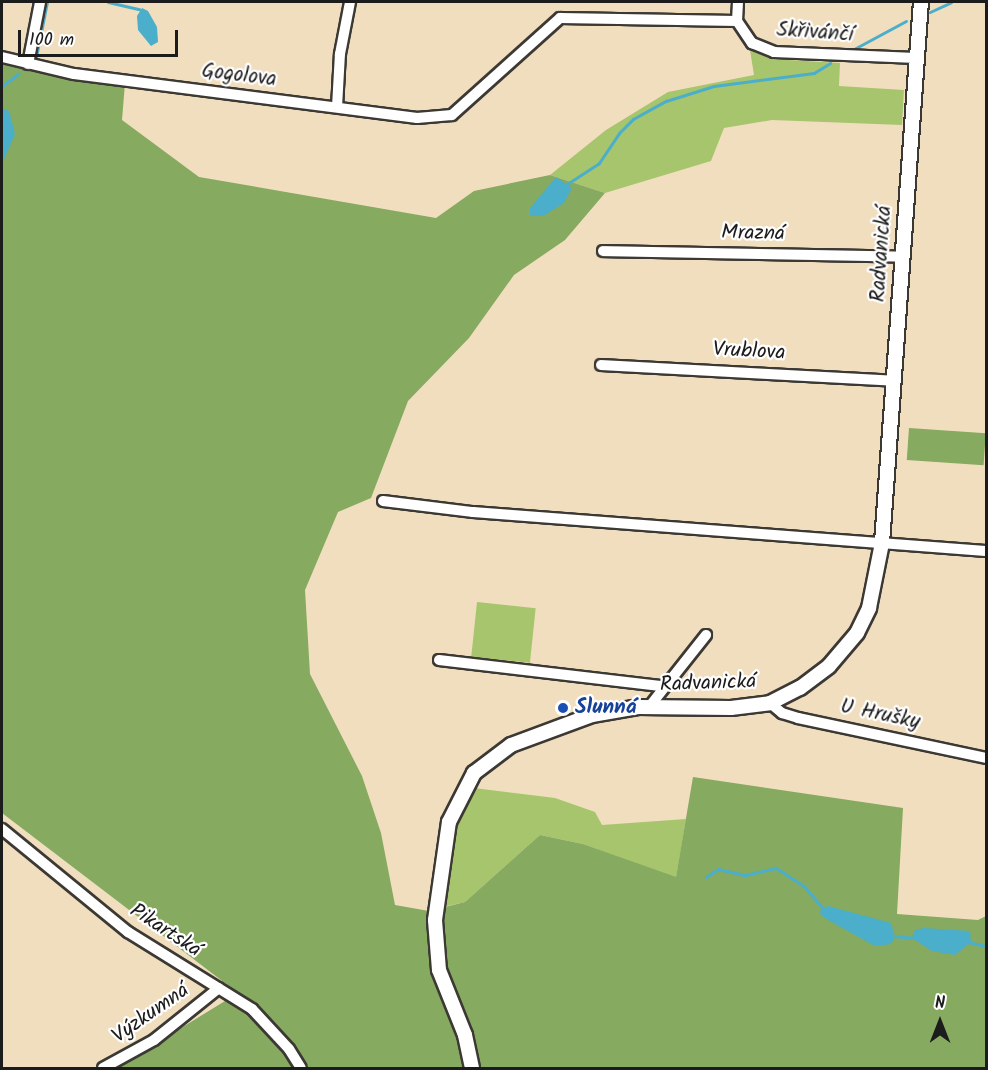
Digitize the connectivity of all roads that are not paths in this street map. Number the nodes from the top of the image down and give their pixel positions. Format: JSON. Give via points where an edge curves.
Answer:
{"nodes":[{"id":1,"x":40,"y":2,"type":"edge"},
{"id":2,"x":350,"y":2,"type":"edge"},
{"id":3,"x":738,"y":2,"type":"edge"},
{"id":4,"x":921,"y":2,"type":"edge"},
{"id":5,"x":737,"y":21,"type":"junction"},
{"id":6,"x":2,"y":57,"type":"edge"},
{"id":7,"x":916,"y":58,"type":"junction"},
{"id":8,"x":28,"y":64,"type":"junction"},
{"id":9,"x":337,"y":107,"type":"junction"},
{"id":10,"x":603,"y":251,"type":"dead end"},
{"id":11,"x":903,"y":256,"type":"junction"},
{"id":12,"x":601,"y":365,"type":"dead end"},
{"id":13,"x":894,"y":381,"type":"junction"},
{"id":14,"x":383,"y":501,"type":"dead end"},
{"id":15,"x":882,"y":543,"type":"junction"},
{"id":16,"x":987,"y":551,"type":"edge"},
{"id":17,"x":706,"y":635,"type":"dead end"},
{"id":18,"x":439,"y":660,"type":"dead end"},
{"id":19,"x":662,"y":686,"type":"junction"},
{"id":20,"x":770,"y":703,"type":"junction"},
{"id":21,"x":649,"y":707,"type":"junction"},
{"id":22,"x":987,"y":758,"type":"edge"},
{"id":23,"x":2,"y":829,"type":"edge"},
{"id":24,"x":219,"y":988,"type":"junction"},
{"id":25,"x":103,"y":1068,"type":"edge"},
{"id":26,"x":301,"y":1068,"type":"edge"},
{"id":27,"x":472,"y":1068,"type":"edge"}],
"edges":[{"from":1,"to":8,"type":"street"},
{"from":2,"to":9,"type":"street","via":[[340,54]]},
{"from":3,"to":5,"type":"street"},
{"from":4,"to":7,"type":"street","name":"Radvanická"},
{"from":5,"to":7,"type":"street","name":"Skřivánčí","via":[[752,43],[774,52]]},
{"from":5,"to":9,"type":"street","name":"Gogolova","via":[[560,18],[452,114],[438,118]]},
{"from":6,"to":8,"type":"street","name":"Gogolova"},
{"from":7,"to":11,"type":"street","name":"Radvanická"},
{"from":8,"to":9,"type":"street","name":"Gogolova","via":[[74,74]]},
{"from":10,"to":11,"type":"street","name":"Mrazná"},
{"from":11,"to":13,"type":"street","name":"Radvanická"},
{"from":12,"to":13,"type":"street","name":"Vrublova"},
{"from":13,"to":15,"type":"street","name":"Radvanická"},
{"from":14,"to":15,"type":"street","via":[[496,514]]},
{"from":15,"to":16,"type":"street"},
{"from":15,"to":20,"type":"street","name":"Radvanická","via":[[876,586],[857,633],[815,678]]},
{"from":17,"to":19,"type":"street"},
{"from":18,"to":19,"type":"street"},
{"from":19,"to":21,"type":"street"},
{"from":20,"to":21,"type":"street","name":"Radvanická","via":[[731,708]]},
{"from":20,"to":22,"type":"street","name":"U Hrušky","via":[[782,713],[798,718]]},
{"from":21,"to":27,"type":"street","name":"Radvanická","via":[[592,715],[519,741],[480,766],[460,795],[444,842],[435,933],[439,970],[465,1035]]},
{"from":23,"to":24,"type":"street","name":"Pikartská","via":[[128,932]]},
{"from":24,"to":25,"type":"street","name":"Výzkumná","via":[[154,1040]]},
{"from":24,"to":26,"type":"street","name":"Pikartská","via":[[252,1009]]}]}
